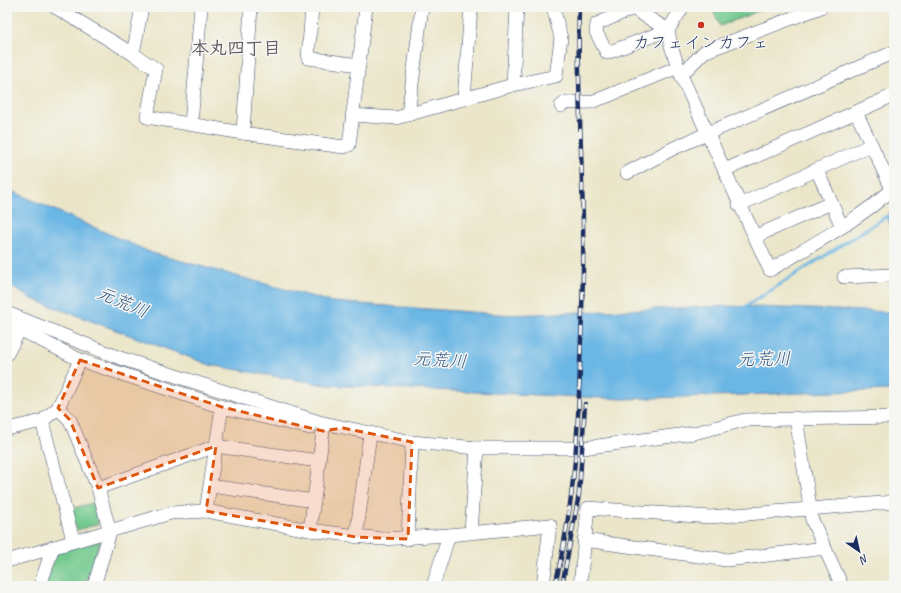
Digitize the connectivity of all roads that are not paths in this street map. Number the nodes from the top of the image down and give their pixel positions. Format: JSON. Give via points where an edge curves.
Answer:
{"nodes":[{"id":1,"x":55,"y":7,"type":"edge"},
{"id":2,"x":142,"y":7,"type":"edge"},
{"id":3,"x":201,"y":7,"type":"edge"},
{"id":4,"x":251,"y":7,"type":"edge"},
{"id":5,"x":312,"y":7,"type":"edge"},
{"id":6,"x":366,"y":7,"type":"edge"},
{"id":7,"x":422,"y":7,"type":"edge"},
{"id":8,"x":471,"y":7,"type":"edge"},
{"id":9,"x":517,"y":7,"type":"edge"},
{"id":10,"x":555,"y":7,"type":"edge"},
{"id":11,"x":683,"y":7,"type":"edge"},
{"id":12,"x":821,"y":7,"type":"edge"},
{"id":13,"x":632,"y":8,"type":"edge"},
{"id":14,"x":807,"y":10,"type":"edge"},
{"id":15,"x":668,"y":30,"type":"junction"},
{"id":16,"x":894,"y":52,"type":"edge"},
{"id":17,"x":133,"y":54,"type":"junction"},
{"id":18,"x":359,"y":65,"type":"junction"},
{"id":19,"x":680,"y":71,"type":"junction"},
{"id":20,"x":512,"y":85,"type":"junction"},
{"id":21,"x":894,"y":96,"type":"edge"},
{"id":22,"x":464,"y":99,"type":"junction"},
{"id":23,"x":560,"y":106,"type":"dead end"},
{"id":24,"x":856,"y":112,"type":"junction"},
{"id":25,"x":352,"y":115,"type":"junction"},
{"id":26,"x":408,"y":115,"type":"junction"},
{"id":27,"x":191,"y":124,"type":"junction"},
{"id":28,"x":243,"y":133,"type":"junction"},
{"id":29,"x":709,"y":133,"type":"junction"},
{"id":30,"x":870,"y":145,"type":"junction"},
{"id":31,"x":725,"y":170,"type":"junction"},
{"id":32,"x":817,"y":170,"type":"junction"},
{"id":33,"x":627,"y":173,"type":"dead end"},
{"id":34,"x":893,"y":189,"type":"edge"},
{"id":35,"x":831,"y":204,"type":"junction"},
{"id":36,"x":739,"y":205,"type":"junction"},
{"id":37,"x":842,"y":227,"type":"junction"},
{"id":38,"x":754,"y":237,"type":"junction"},
{"id":39,"x":894,"y":274,"type":"edge"},
{"id":40,"x":844,"y":277,"type":"dead end"},
{"id":41,"x":7,"y":313,"type":"edge"},
{"id":42,"x":7,"y":323,"type":"edge"},
{"id":43,"x":20,"y":329,"type":"junction"},
{"id":44,"x":7,"y":354,"type":"edge"},
{"id":45,"x":80,"y":360,"type":"junction"},
{"id":46,"x":222,"y":407,"type":"junction"},
{"id":47,"x":58,"y":408,"type":"junction"},
{"id":48,"x":894,"y":416,"type":"edge"},
{"id":49,"x":796,"y":418,"type":"junction"},
{"id":50,"x":42,"y":421,"type":"junction"},
{"id":51,"x":343,"y":428,"type":"junction"},
{"id":52,"x":7,"y":429,"type":"edge"},
{"id":53,"x":324,"y":431,"type":"junction"},
{"id":54,"x":370,"y":434,"type":"junction"},
{"id":55,"x":412,"y":442,"type":"junction"},
{"id":56,"x":216,"y":446,"type":"junction"},
{"id":57,"x":477,"y":448,"type":"junction"},
{"id":58,"x":318,"y":461,"type":"junction"},
{"id":59,"x":211,"y":486,"type":"junction"},
{"id":60,"x":98,"y":488,"type":"junction"},
{"id":61,"x":314,"y":501,"type":"junction"},
{"id":62,"x":894,"y":502,"type":"edge"},
{"id":63,"x":810,"y":509,"type":"junction"},
{"id":64,"x":206,"y":511,"type":"junction"},
{"id":65,"x":310,"y":530,"type":"junction"},
{"id":66,"x":110,"y":532,"type":"junction"},
{"id":67,"x":471,"y":532,"type":"junction"},
{"id":68,"x":449,"y":535,"type":"junction"},
{"id":69,"x":356,"y":537,"type":"junction"},
{"id":70,"x":408,"y":539,"type":"junction"},
{"id":71,"x":73,"y":540,"type":"junction"},
{"id":72,"x":584,"y":540,"type":"junction"},
{"id":73,"x":52,"y":547,"type":"junction"},
{"id":74,"x":826,"y":548,"type":"junction"},
{"id":75,"x":7,"y":561,"type":"edge"},
{"id":76,"x":40,"y":586,"type":"edge"},
{"id":77,"x":94,"y":586,"type":"edge"},
{"id":78,"x":433,"y":586,"type":"edge"},
{"id":79,"x":543,"y":586,"type":"edge"},
{"id":80,"x":580,"y":586,"type":"edge"},
{"id":81,"x":842,"y":586,"type":"edge"}],
"edges":[{"from":1,"to":17,"type":"street"},
{"from":2,"to":17,"type":"street"},
{"from":3,"to":27,"type":"street"},
{"from":4,"to":28,"type":"street"},
{"from":5,"to":18,"type":"street","via":[[308,58]]},
{"from":6,"to":18,"type":"street"},
{"from":7,"to":26,"type":"street"},
{"from":8,"to":22,"type":"street"},
{"from":9,"to":20,"type":"street"},
{"from":10,"to":20,"type":"street","via":[[561,38],[556,76]]},
{"from":11,"to":15,"type":"street"},
{"from":12,"to":14,"type":"street"},
{"from":13,"to":15,"type":"street"},
{"from":13,"to":15,"type":"street","via":[[597,24],[596,32],[607,53]]},
{"from":14,"to":19,"type":"street","via":[[704,52]]},
{"from":15,"to":19,"type":"street"},
{"from":16,"to":29,"type":"street"},
{"from":17,"to":27,"type":"street","via":[[156,69],[147,117]]},
{"from":18,"to":25,"type":"street"},
{"from":19,"to":23,"type":"street","via":[[591,102],[565,103]]},
{"from":19,"to":29,"type":"street"},
{"from":20,"to":22,"type":"street"},
{"from":21,"to":24,"type":"street"},
{"from":22,"to":26,"type":"street"},
{"from":24,"to":30,"type":"street"},
{"from":24,"to":31,"type":"street"},
{"from":25,"to":26,"type":"street","via":[[396,118]]},
{"from":25,"to":28,"type":"street","via":[[349,145],[344,147]]},
{"from":27,"to":28,"type":"street"},
{"from":29,"to":31,"type":"street"},
{"from":29,"to":33,"type":"street"},
{"from":30,"to":32,"type":"street"},
{"from":30,"to":34,"type":"street"},
{"from":31,"to":36,"type":"street"},
{"from":32,"to":35,"type":"street"},
{"from":32,"to":36,"type":"street"},
{"from":34,"to":37,"type":"street","via":[[870,209]]},
{"from":35,"to":37,"type":"street"},
{"from":35,"to":38,"type":"street"},
{"from":36,"to":38,"type":"street"},
{"from":37,"to":38,"type":"street","via":[[770,270]]},
{"from":39,"to":40,"type":"street"},
{"from":41,"to":51,"type":"street","via":[[120,358]]},
{"from":42,"to":43,"type":"street"},
{"from":43,"to":44,"type":"street"},
{"from":43,"to":45,"type":"street"},
{"from":45,"to":46,"type":"street"},
{"from":45,"to":47,"type":"street"},
{"from":46,"to":53,"type":"street"},
{"from":46,"to":56,"type":"street"},
{"from":47,"to":50,"type":"street"},
{"from":47,"to":60,"type":"street","via":[[70,420]]},
{"from":48,"to":49,"type":"street"},
{"from":49,"to":57,"type":"street","via":[[745,420],[694,433],[584,448]]},
{"from":49,"to":63,"type":"street"},
{"from":50,"to":52,"type":"street"},
{"from":50,"to":71,"type":"street"},
{"from":51,"to":53,"type":"street"},
{"from":51,"to":54,"type":"street"},
{"from":53,"to":58,"type":"street"},
{"from":54,"to":55,"type":"street"},
{"from":54,"to":69,"type":"street"},
{"from":55,"to":57,"type":"street"},
{"from":55,"to":70,"type":"street"},
{"from":56,"to":58,"type":"street"},
{"from":56,"to":59,"type":"street"},
{"from":56,"to":60,"type":"street"},
{"from":57,"to":67,"type":"street"},
{"from":58,"to":61,"type":"street"},
{"from":59,"to":61,"type":"street"},
{"from":59,"to":64,"type":"street"},
{"from":60,"to":66,"type":"street"},
{"from":61,"to":65,"type":"street"},
{"from":62,"to":63,"type":"street"},
{"from":63,"to":72,"type":"street","via":[[710,517],[588,508]]},
{"from":63,"to":74,"type":"street","via":[[812,520]]},
{"from":64,"to":65,"type":"street"},
{"from":64,"to":66,"type":"street","via":[[171,513]]},
{"from":65,"to":69,"type":"street"},
{"from":66,"to":71,"type":"street"},
{"from":66,"to":77,"type":"street"},
{"from":67,"to":68,"type":"street"},
{"from":67,"to":79,"type":"street","via":[[550,525]]},
{"from":68,"to":70,"type":"street"},
{"from":68,"to":78,"type":"street"},
{"from":69,"to":70,"type":"street"},
{"from":71,"to":73,"type":"street"},
{"from":72,"to":74,"type":"street","via":[[727,560]]},
{"from":72,"to":80,"type":"street"},
{"from":73,"to":75,"type":"street"},
{"from":73,"to":76,"type":"street"},
{"from":74,"to":81,"type":"street"}]}
